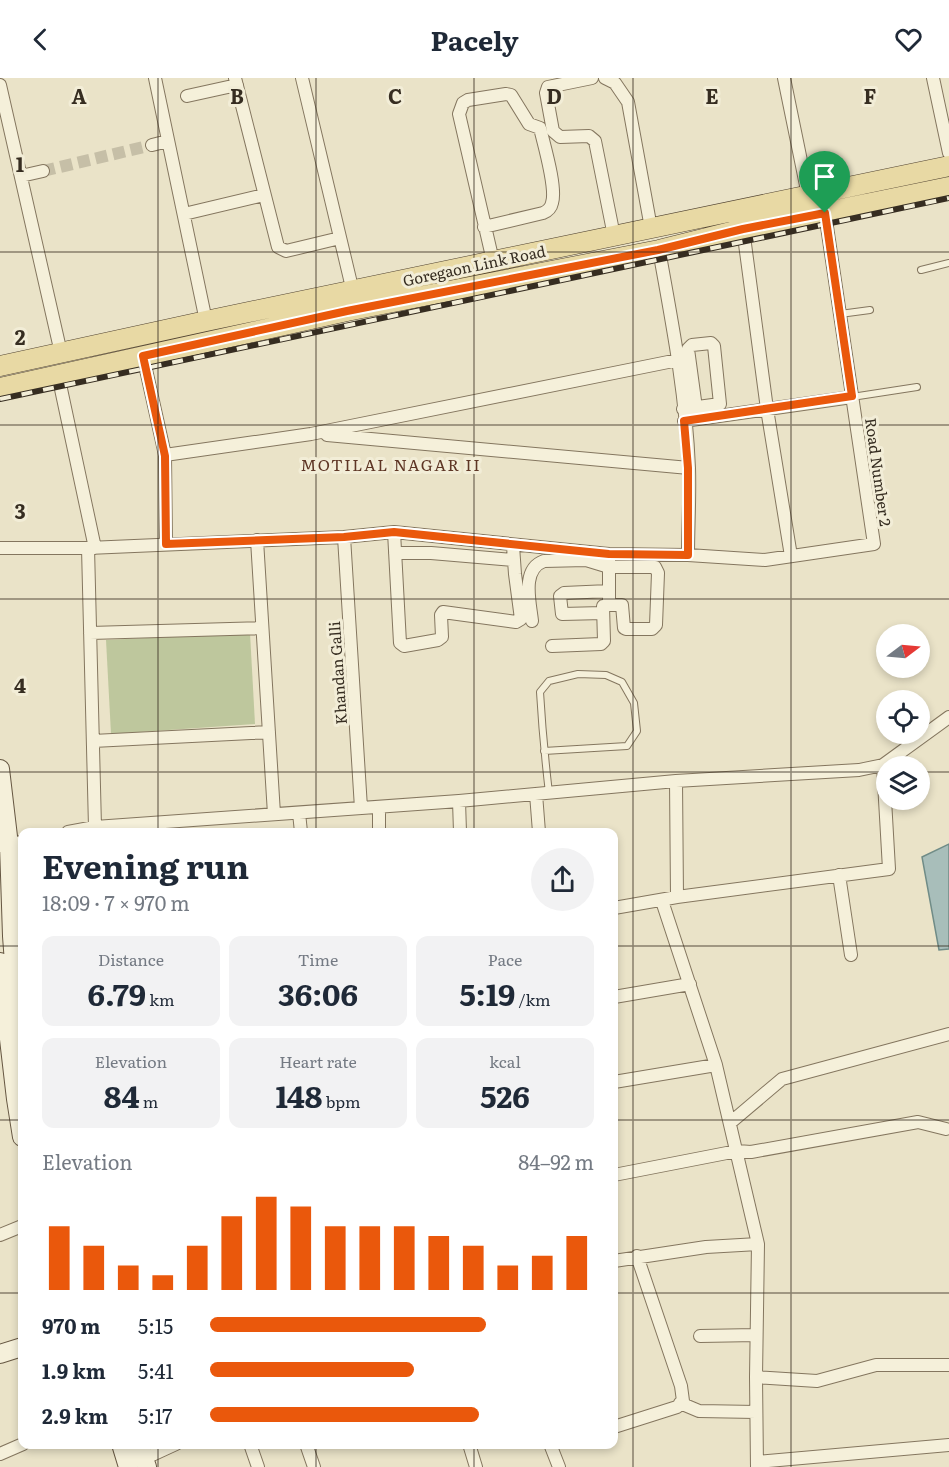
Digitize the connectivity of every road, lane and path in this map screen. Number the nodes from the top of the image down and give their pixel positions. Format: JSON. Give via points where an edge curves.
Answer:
{"nodes":[{"id":1,"x":155,"y":78,"type":"edge"},
{"id":2,"x":302,"y":78,"type":"edge"},
{"id":3,"x":592,"y":78,"type":"edge"},
{"id":4,"x":605,"y":78,"type":"edge"},
{"id":5,"x":784,"y":78,"type":"edge"},
{"id":6,"x":933,"y":78,"type":"edge"},
{"id":7,"x":236,"y":81,"type":"edge"},
{"id":8,"x":0,"y":85,"type":"edge"},
{"id":9,"x":187,"y":96,"type":"dead end"},
{"id":10,"x":168,"y":141,"type":"junction"},
{"id":11,"x":152,"y":145,"type":"tunnel mouth"},
{"id":12,"x":949,"y":153,"type":"edge"},
{"id":13,"x":949,"y":166,"type":"edge"},
{"id":14,"x":43,"y":171,"type":"tunnel mouth"},
{"id":15,"x":21,"y":176,"type":"junction"},
{"id":16,"x":949,"y":188,"type":"edge"},
{"id":17,"x":264,"y":195,"type":"junction"},
{"id":18,"x":808,"y":195,"type":"junction"},
{"id":19,"x":825,"y":213,"type":"junction"},
{"id":20,"x":184,"y":214,"type":"junction"},
{"id":21,"x":484,"y":227,"type":"junction"},
{"id":22,"x":651,"y":228,"type":"junction"},
{"id":23,"x":743,"y":229,"type":"junction"},
{"id":24,"x":614,"y":236,"type":"junction"},
{"id":25,"x":340,"y":238,"type":"junction"},
{"id":26,"x":658,"y":250,"type":"junction"},
{"id":27,"x":493,"y":261,"type":"junction"},
{"id":28,"x":949,"y":263,"type":"edge"},
{"id":29,"x":921,"y":270,"type":"dead end"},
{"id":30,"x":355,"y":300,"type":"junction"},
{"id":31,"x":870,"y":310,"type":"dead end"},
{"id":32,"x":840,"y":314,"type":"junction"},
{"id":33,"x":206,"y":321,"type":"junction"},
{"id":34,"x":61,"y":353,"type":"junction"},
{"id":35,"x":143,"y":356,"type":"junction"},
{"id":36,"x":678,"y":360,"type":"junction"},
{"id":37,"x":0,"y":366,"type":"edge"},
{"id":38,"x":58,"y":375,"type":"junction"},
{"id":39,"x":917,"y":387,"type":"dead end"},
{"id":40,"x":0,"y":388,"type":"edge"},
{"id":41,"x":852,"y":396,"type":"junction"},
{"id":42,"x":766,"y":409,"type":"junction"},
{"id":43,"x":688,"y":412,"type":"junction"},
{"id":44,"x":311,"y":434,"type":"junction"},
{"id":45,"x":165,"y":456,"type":"junction"},
{"id":46,"x":688,"y":468,"type":"junction"},
{"id":47,"x":394,"y":532,"type":"junction"},
{"id":48,"x":344,"y":537,"type":"junction"},
{"id":49,"x":256,"y":540,"type":"junction"},
{"id":50,"x":166,"y":544,"type":"junction"},
{"id":51,"x":513,"y":546,"type":"junction"},
{"id":52,"x":0,"y":548,"type":"edge"},
{"id":53,"x":91,"y":548,"type":"junction"},
{"id":54,"x":395,"y":553,"type":"junction"},
{"id":55,"x":609,"y":554,"type":"junction"},
{"id":56,"x":688,"y":555,"type":"junction"},
{"id":57,"x":791,"y":556,"type":"junction"},
{"id":58,"x":514,"y":560,"type":"junction"},
{"id":59,"x":609,"y":567,"type":"junction"},
{"id":60,"x":609,"y":591,"type":"junction"},
{"id":61,"x":606,"y":609,"type":"junction"},
{"id":62,"x":532,"y":621,"type":"dead end"},
{"id":63,"x":262,"y":628,"type":"junction"},
{"id":64,"x":90,"y":633,"type":"junction"},
{"id":65,"x":552,"y":646,"type":"dead end"},
{"id":66,"x":949,"y":717,"type":"edge"},
{"id":67,"x":269,"y":732,"type":"junction"},
{"id":68,"x":93,"y":741,"type":"junction"},
{"id":69,"x":544,"y":752,"type":"junction"},
{"id":70,"x":896,"y":756,"type":"edge"},
{"id":71,"x":876,"y":767,"type":"edge"},
{"id":72,"x":0,"y":769,"type":"edge"},
{"id":73,"x":676,"y":781,"type":"junction"},
{"id":74,"x":1,"y":788,"type":"edge"},
{"id":75,"x":549,"y":793,"type":"junction"},
{"id":76,"x":536,"y":794,"type":"junction"},
{"id":77,"x":459,"y":801,"type":"junction"},
{"id":78,"x":378,"y":807,"type":"junction"},
{"id":79,"x":361,"y":808,"type":"junction"},
{"id":80,"x":886,"y":810,"type":"edge"},
{"id":81,"x":299,"y":813,"type":"junction"},
{"id":82,"x":274,"y":814,"type":"junction"},
{"id":83,"x":219,"y":819,"type":"junction"},
{"id":84,"x":96,"y":827,"type":"junction"},
{"id":85,"x":90,"y":828,"type":"edge"},
{"id":86,"x":116,"y":828,"type":"edge"},
{"id":87,"x":144,"y":828,"type":"edge"},
{"id":88,"x":220,"y":828,"type":"edge"},
{"id":89,"x":301,"y":828,"type":"edge"},
{"id":90,"x":379,"y":828,"type":"edge"},
{"id":91,"x":460,"y":828,"type":"edge"},
{"id":92,"x":539,"y":828,"type":"edge"},
{"id":93,"x":10,"y":844,"type":"edge"},
{"id":94,"x":839,"y":875,"type":"junction"},
{"id":95,"x":677,"y":897,"type":"junction"},
{"id":96,"x":662,"y":901,"type":"junction"},
{"id":97,"x":618,"y":907,"type":"edge"},
{"id":98,"x":851,"y":955,"type":"dead end"},
{"id":99,"x":0,"y":962,"type":"edge"},
{"id":100,"x":690,"y":984,"type":"junction"},
{"id":101,"x":618,"y":996,"type":"edge"},
{"id":102,"x":15,"y":1018,"type":"edge"},
{"id":103,"x":949,"y":1034,"type":"edge"},
{"id":104,"x":18,"y":1040,"type":"edge"},
{"id":105,"x":716,"y":1065,"type":"junction"},
{"id":106,"x":18,"y":1069,"type":"edge"},
{"id":107,"x":618,"y":1081,"type":"edge"},
{"id":108,"x":730,"y":1123,"type":"junction"},
{"id":109,"x":946,"y":1129,"type":"dead end"},
{"id":110,"x":737,"y":1151,"type":"junction"},
{"id":111,"x":618,"y":1174,"type":"edge"},
{"id":112,"x":18,"y":1227,"type":"edge"},
{"id":113,"x":0,"y":1234,"type":"edge"},
{"id":114,"x":758,"y":1244,"type":"junction"},
{"id":115,"x":637,"y":1256,"type":"junction"},
{"id":116,"x":618,"y":1259,"type":"edge"},
{"id":117,"x":756,"y":1335,"type":"junction"},
{"id":118,"x":700,"y":1336,"type":"dead end"},
{"id":119,"x":18,"y":1340,"type":"edge"},
{"id":120,"x":0,"y":1346,"type":"edge"},
{"id":121,"x":18,"y":1348,"type":"edge"},
{"id":122,"x":0,"y":1354,"type":"edge"},
{"id":123,"x":949,"y":1365,"type":"edge"},
{"id":124,"x":756,"y":1377,"type":"junction"},
{"id":125,"x":680,"y":1403,"type":"junction"},
{"id":126,"x":756,"y":1412,"type":"junction"},
{"id":127,"x":618,"y":1426,"type":"edge"},
{"id":128,"x":949,"y":1445,"type":"edge"},
{"id":129,"x":18,"y":1446,"type":"edge"},
{"id":130,"x":126,"y":1449,"type":"edge"},
{"id":131,"x":164,"y":1449,"type":"edge"},
{"id":132,"x":252,"y":1449,"type":"edge"},
{"id":133,"x":308,"y":1449,"type":"edge"},
{"id":134,"x":471,"y":1449,"type":"edge"},
{"id":135,"x":555,"y":1449,"type":"edge"},
{"id":136,"x":0,"y":1454,"type":"edge"},
{"id":137,"x":137,"y":1460,"type":"edge"},
{"id":138,"x":757,"y":1464,"type":"edge"},
{"id":139,"x":258,"y":1467,"type":"edge"},
{"id":140,"x":314,"y":1467,"type":"edge"},
{"id":141,"x":476,"y":1467,"type":"edge"},
{"id":142,"x":559,"y":1467,"type":"edge"}],
"edges":[{"from":1,"to":10,"type":"street"},
{"from":2,"to":25,"type":"street"},
{"from":3,"to":24,"type":"street","via":[[548,87],[546,93],[553,131],[560,137],[589,136],[595,141]]},
{"from":4,"to":22,"type":"street","via":[[615,83],[628,102]]},
{"from":5,"to":18,"type":"street"},
{"from":6,"to":12,"type":"street"},
{"from":7,"to":9,"type":"street"},
{"from":7,"to":17,"type":"street"},
{"from":8,"to":15,"type":"street"},
{"from":10,"to":11,"type":"street"},
{"from":10,"to":20,"type":"street"},
{"from":13,"to":18,"type":"main road","name":"Goregaon Link Road"},
{"from":14,"to":15,"type":"street"},
{"from":15,"to":34,"type":"street"},
{"from":16,"to":19,"type":"main road"},
{"from":17,"to":20,"type":"street"},
{"from":17,"to":25,"type":"street","via":[[275,240],[282,250]]},
{"from":18,"to":22,"type":"main road","name":"Goregaon Link Road"},
{"from":19,"to":23,"type":"main road"},
{"from":19,"to":32,"type":"street","name":"Road Number 2"},
{"from":20,"to":33,"type":"street"},
{"from":21,"to":21,"type":"street","via":[[459,114],[468,100],[506,94],[511,95],[529,124],[540,128],[553,189],[552,204],[543,213]]},
{"from":21,"to":27,"type":"street"},
{"from":22,"to":24,"type":"main road","name":"Goregaon Link Road"},
{"from":23,"to":26,"type":"main road"},
{"from":23,"to":42,"type":"street"},
{"from":24,"to":27,"type":"main road","name":"Goregaon Link Road"},
{"from":25,"to":30,"type":"street"},
{"from":26,"to":30,"type":"main road"},
{"from":26,"to":36,"type":"street"},
{"from":27,"to":30,"type":"main road","name":"Goregaon Link Road"},
{"from":28,"to":29,"type":"lane"},
{"from":30,"to":33,"type":"main road","name":"Goregaon Link Road"},
{"from":30,"to":35,"type":"main road"},
{"from":31,"to":32,"type":"lane"},
{"from":32,"to":41,"type":"street","name":"Road Number 2"},
{"from":33,"to":34,"type":"main road","name":"Goregaon Link Road"},
{"from":34,"to":37,"type":"main road","name":"Goregaon Link Road"},
{"from":35,"to":38,"type":"main road"},
{"from":35,"to":45,"type":"street"},
{"from":36,"to":43,"type":"street"},
{"from":36,"to":44,"type":"street"},
{"from":38,"to":40,"type":"main road"},
{"from":38,"to":53,"type":"street"},
{"from":39,"to":41,"type":"lane"},
{"from":41,"to":42,"type":"street"},
{"from":41,"to":57,"type":"street","name":"Road Number 2","via":[[874,544]]},
{"from":42,"to":43,"type":"street"},
{"from":42,"to":57,"type":"street"},
{"from":43,"to":43,"type":"street","via":[[720,404],[711,343],[688,349]]},
{"from":43,"to":46,"type":"street"},
{"from":44,"to":45,"type":"street"},
{"from":44,"to":46,"type":"street"},
{"from":45,"to":50,"type":"street"},
{"from":46,"to":56,"type":"street"},
{"from":47,"to":48,"type":"street","name":"Road Number 2"},
{"from":47,"to":51,"type":"street","name":"Road Number 2"},
{"from":47,"to":54,"type":"street"},
{"from":48,"to":49,"type":"street","name":"Road Number 2"},
{"from":48,"to":79,"type":"street","name":"Khandan Galli"},
{"from":49,"to":50,"type":"street","name":"Road Number 2"},
{"from":49,"to":63,"type":"street"},
{"from":50,"to":53,"type":"street","name":"Road Number 2"},
{"from":51,"to":55,"type":"street","name":"Road Number 2"},
{"from":51,"to":58,"type":"street"},
{"from":52,"to":53,"type":"street","name":"Road Number 2"},
{"from":53,"to":64,"type":"street"},
{"from":54,"to":58,"type":"street"},
{"from":54,"to":58,"type":"street","via":[[400,643],[404,646],[442,637],[443,612],[516,622],[521,619]]},
{"from":55,"to":56,"type":"street","name":"Road Number 2"},
{"from":55,"to":59,"type":"street"},
{"from":56,"to":57,"type":"street","name":"Road Number 2","via":[[765,560]]},
{"from":59,"to":60,"type":"street"},
{"from":59,"to":61,"type":"street","via":[[655,567],[656,625],[652,629],[626,629],[622,605]]},
{"from":59,"to":62,"type":"street","via":[[586,560],[538,563],[528,583]]},
{"from":60,"to":61,"type":"street"},
{"from":60,"to":61,"type":"street","via":[[560,596],[562,614]]},
{"from":61,"to":65,"type":"street","via":[[604,642]]},
{"from":63,"to":64,"type":"street"},
{"from":63,"to":67,"type":"street"},
{"from":64,"to":68,"type":"street"},
{"from":66,"to":70,"type":"street"},
{"from":67,"to":68,"type":"street"},
{"from":67,"to":82,"type":"street"},
{"from":68,"to":84,"type":"street"},
{"from":69,"to":69,"type":"lane","via":[[540,692],[549,681],[578,674],[606,675],[622,681],[634,703],[637,731],[627,746]]},
{"from":69,"to":75,"type":"lane"},
{"from":71,"to":73,"type":"street"},
{"from":72,"to":74,"type":"main road"},
{"from":73,"to":75,"type":"street"},
{"from":73,"to":95,"type":"street"},
{"from":74,"to":93,"type":"main road"},
{"from":75,"to":76,"type":"street"},
{"from":76,"to":77,"type":"street"},
{"from":76,"to":92,"type":"street"},
{"from":77,"to":78,"type":"street"},
{"from":77,"to":91,"type":"street"},
{"from":78,"to":79,"type":"street"},
{"from":78,"to":90,"type":"street"},
{"from":79,"to":81,"type":"street"},
{"from":80,"to":94,"type":"street","via":[[889,869]]},
{"from":81,"to":82,"type":"street"},
{"from":81,"to":89,"type":"street"},
{"from":82,"to":83,"type":"street"},
{"from":83,"to":87,"type":"street"},
{"from":83,"to":88,"type":"street"},
{"from":84,"to":85,"type":"street"},
{"from":84,"to":86,"type":"street"},
{"from":93,"to":102,"type":"main road"},
{"from":94,"to":95,"type":"street"},
{"from":94,"to":98,"type":"street"},
{"from":95,"to":96,"type":"street"},
{"from":96,"to":97,"type":"street"},
{"from":96,"to":100,"type":"street"},
{"from":99,"to":102,"type":"main road"},
{"from":100,"to":101,"type":"street"},
{"from":100,"to":105,"type":"street"},
{"from":102,"to":104,"type":"main road"},
{"from":102,"to":106,"type":"main road"},
{"from":103,"to":108,"type":"street","via":[[782,1079]]},
{"from":105,"to":107,"type":"street"},
{"from":105,"to":108,"type":"street"},
{"from":108,"to":110,"type":"street"},
{"from":109,"to":110,"type":"street","via":[[918,1122],[751,1152]]},
{"from":110,"to":111,"type":"street"},
{"from":110,"to":114,"type":"street"},
{"from":112,"to":113,"type":"street"},
{"from":114,"to":115,"type":"street"},
{"from":114,"to":117,"type":"street"},
{"from":115,"to":116,"type":"street"},
{"from":115,"to":125,"type":"street","via":[[681,1386]]},
{"from":117,"to":118,"type":"street"},
{"from":117,"to":124,"type":"street"},
{"from":119,"to":120,"type":"main road"},
{"from":121,"to":122,"type":"main road"},
{"from":123,"to":124,"type":"street","via":[[876,1365],[817,1381]]},
{"from":124,"to":126,"type":"street"},
{"from":125,"to":126,"type":"street","via":[[699,1411]]},
{"from":125,"to":127,"type":"street"},
{"from":126,"to":138,"type":"street"},
{"from":128,"to":138,"type":"street"},
{"from":129,"to":136,"type":"street"},
{"from":130,"to":137,"type":"main road"},
{"from":131,"to":137,"type":"street"},
{"from":132,"to":139,"type":"street"},
{"from":133,"to":140,"type":"street"},
{"from":134,"to":141,"type":"street"},
{"from":135,"to":142,"type":"street"}]}
